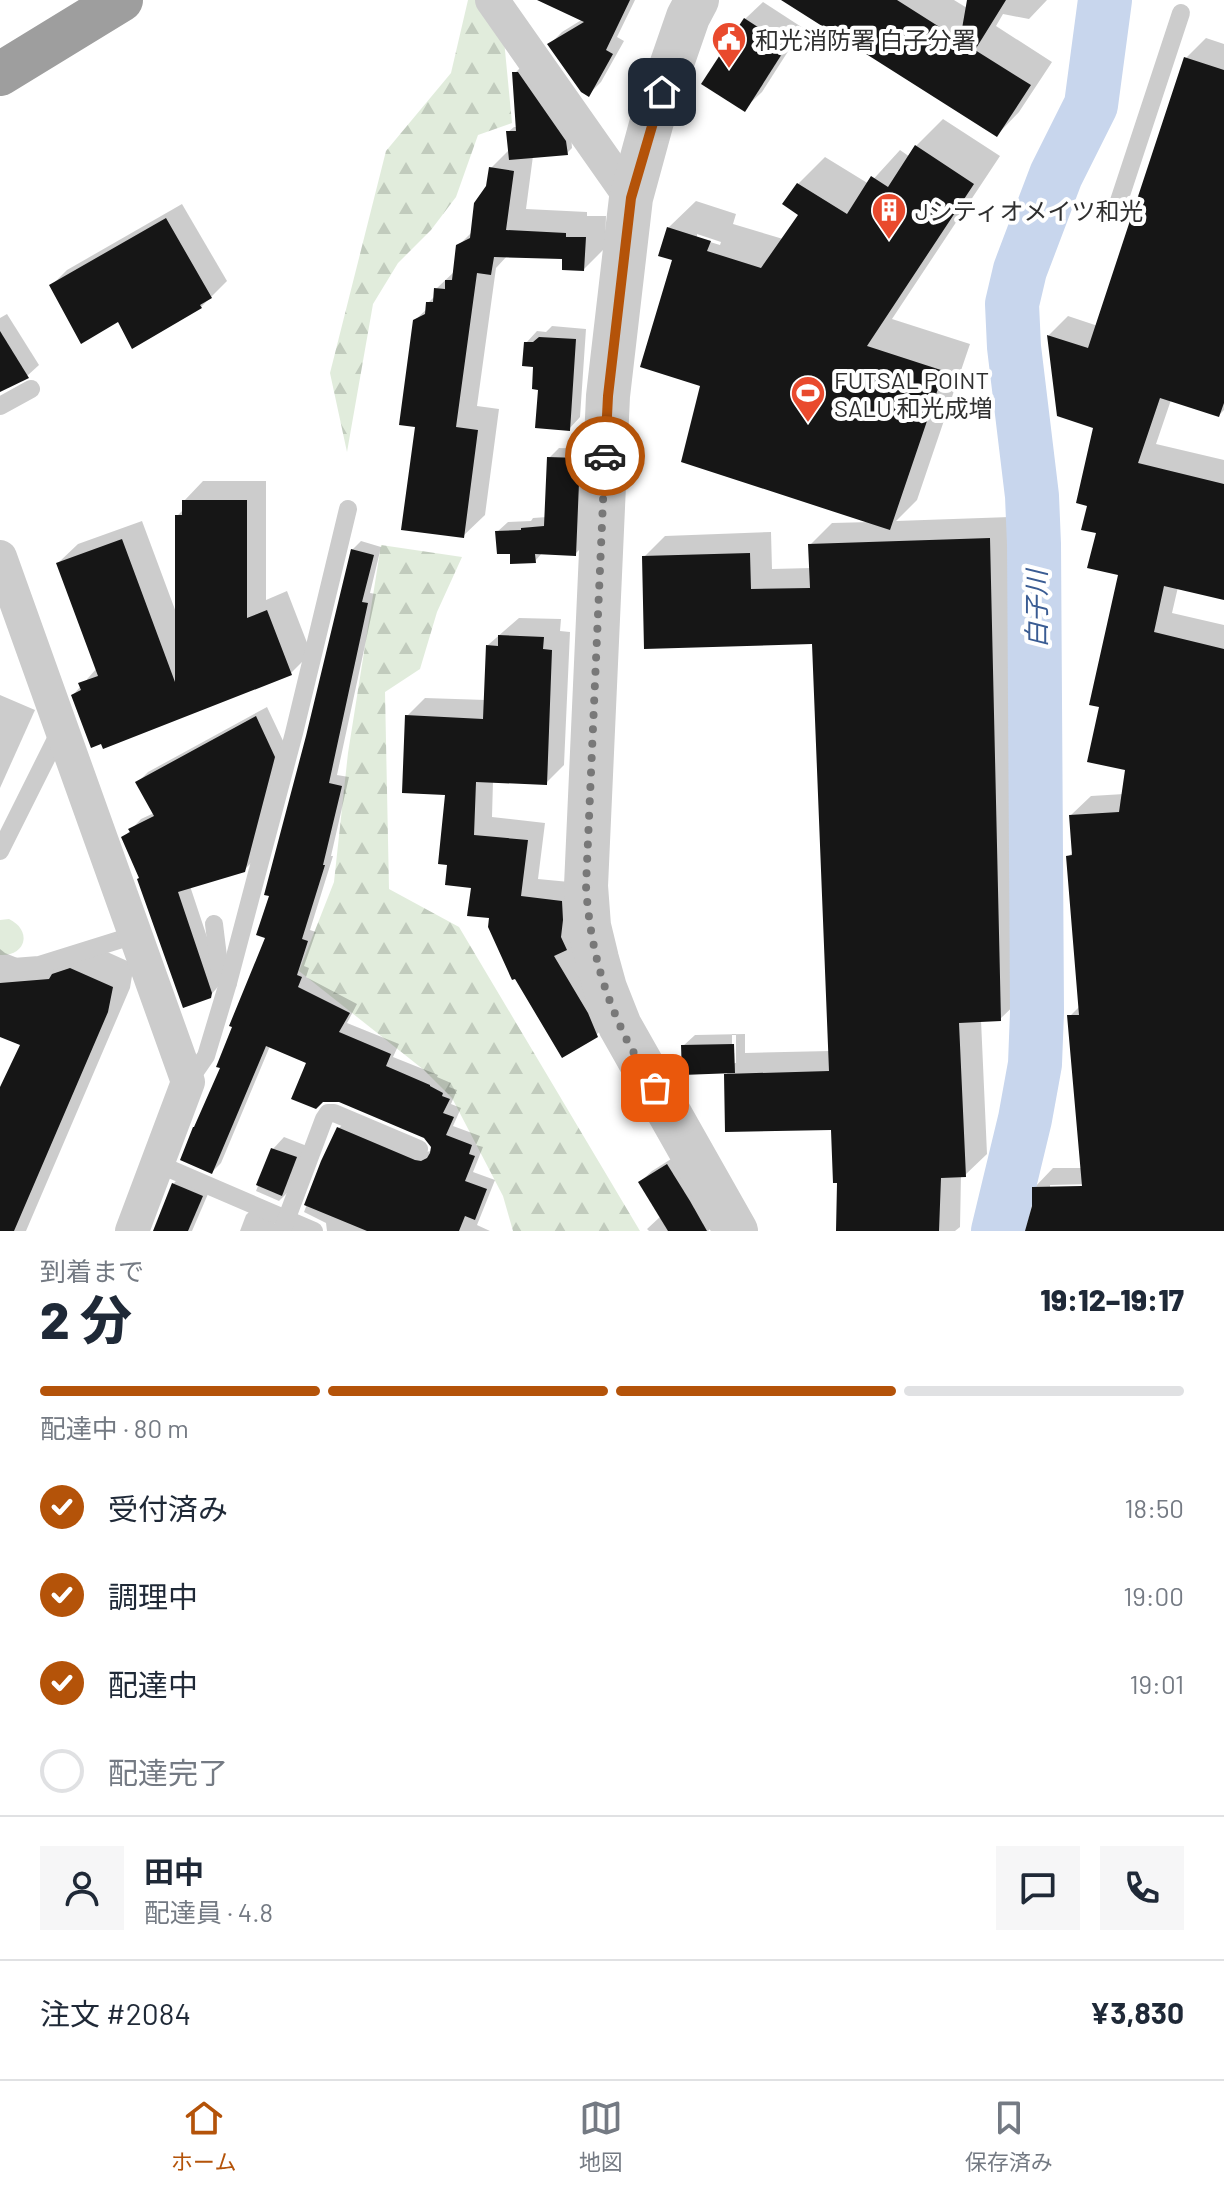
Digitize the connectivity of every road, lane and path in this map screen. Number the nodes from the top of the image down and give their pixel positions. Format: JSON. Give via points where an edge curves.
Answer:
{"nodes":[{"id":1,"x":68,"y":0,"type":"edge"},
{"id":2,"x":121,"y":0,"type":"edge"},
{"id":3,"x":492,"y":0,"type":"edge"},
{"id":4,"x":697,"y":0,"type":"edge"},
{"id":5,"x":1181,"y":13,"type":"dead end"},
{"id":6,"x":0,"y":42,"type":"edge"},
{"id":7,"x":0,"y":74,"type":"edge"},
{"id":8,"x":631,"y":198,"type":"junction"},
{"id":9,"x":1117,"y":207,"type":"dead end"},
{"id":10,"x":31,"y":389,"type":"dead end"},
{"id":11,"x":0,"y":406,"type":"edge"},
{"id":12,"x":348,"y":509,"type":"dead end"},
{"id":13,"x":0,"y":557,"type":"edge"},
{"id":14,"x":61,"y":729,"type":"junction"},
{"id":15,"x":0,"y":851,"type":"edge"},
{"id":16,"x":214,"y":924,"type":"dead end"},
{"id":17,"x":135,"y":935,"type":"junction"},
{"id":18,"x":0,"y":968,"type":"edge"},
{"id":19,"x":228,"y":983,"type":"junction"},
{"id":20,"x":188,"y":1082,"type":"junction"},
{"id":21,"x":419,"y":1149,"type":"dead end"},
{"id":22,"x":156,"y":1163,"type":"junction"},
{"id":23,"x":284,"y":1225,"type":"edge"},
{"id":24,"x":132,"y":1231,"type":"edge"},
{"id":25,"x":314,"y":1231,"type":"edge"},
{"id":26,"x":736,"y":1231,"type":"edge"}],
"edges":[{"from":1,"to":6,"type":"highway"},
{"from":2,"to":7,"type":"highway"},
{"from":3,"to":8,"type":"street"},
{"from":4,"to":8,"type":"street","via":[[652,121]]},
{"from":5,"to":9,"type":"lane"},
{"from":8,"to":26,"type":"street","via":[[608,396],[586,886],[589,926],[620,1026]]},
{"from":10,"to":11,"type":"lane"},
{"from":12,"to":19,"type":"lane"},
{"from":13,"to":14,"type":"street"},
{"from":14,"to":15,"type":"lane"},
{"from":14,"to":17,"type":"street"},
{"from":16,"to":19,"type":"lane","via":[[220,973]]},
{"from":17,"to":18,"type":"lane","via":[[39,965]]},
{"from":17,"to":20,"type":"street"},
{"from":19,"to":20,"type":"lane","via":[[206,1056]]},
{"from":20,"to":22,"type":"street"},
{"from":21,"to":23,"type":"lane","via":[[328,1113]]},
{"from":22,"to":23,"type":"lane"},
{"from":22,"to":24,"type":"street"},
{"from":23,"to":25,"type":"lane"}]}
